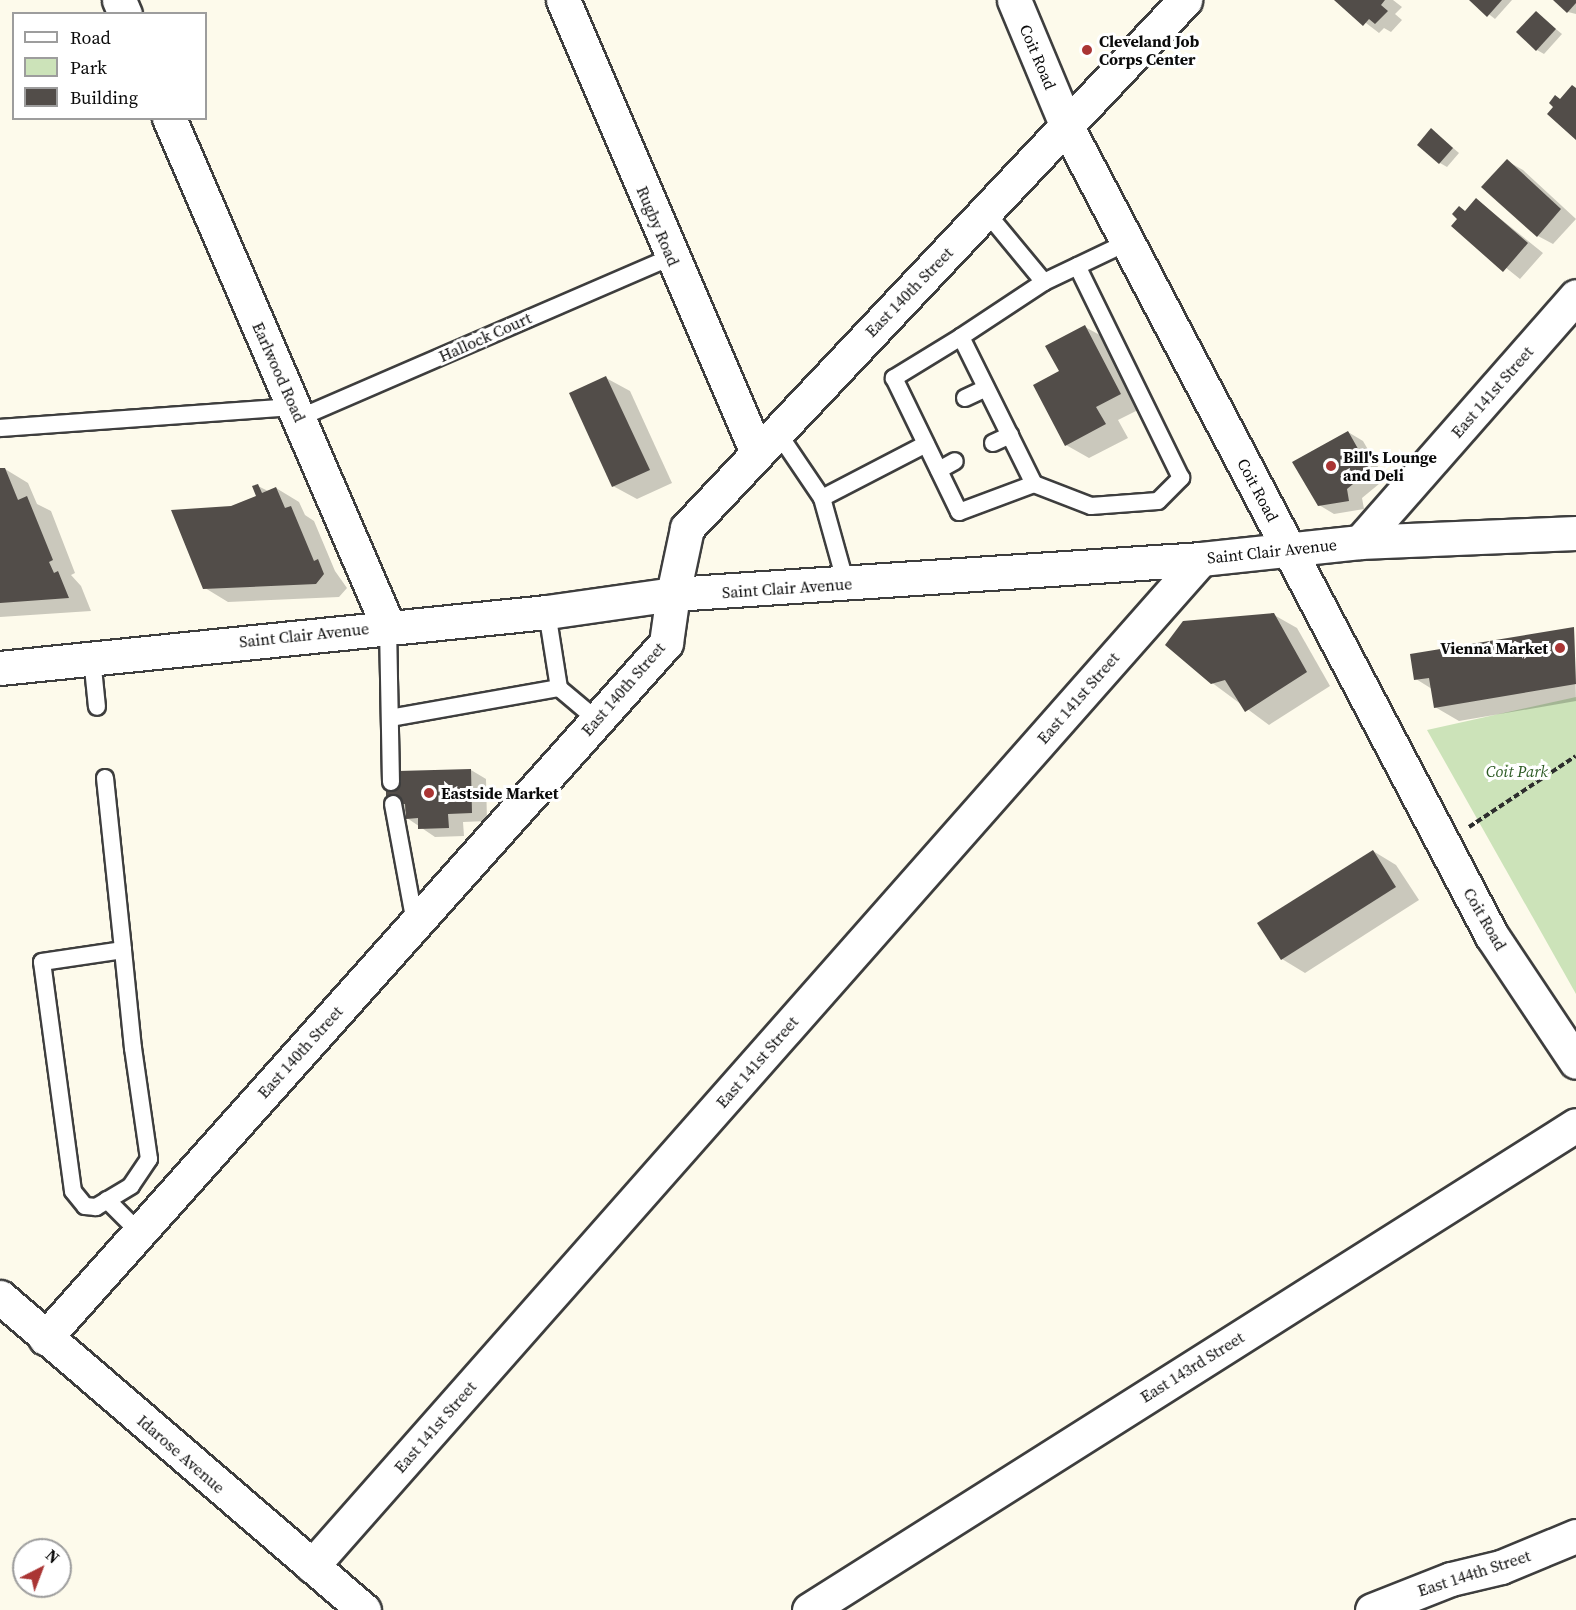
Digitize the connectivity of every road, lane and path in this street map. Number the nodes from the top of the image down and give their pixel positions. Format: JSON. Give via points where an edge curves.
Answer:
{"nodes":[{"id":1,"x":563,"y":0,"type":"edge"},
{"id":2,"x":1014,"y":0,"type":"edge"},
{"id":3,"x":1185,"y":0,"type":"edge"},
{"id":4,"x":170,"y":120,"type":"edge"},
{"id":5,"x":1067,"y":127,"type":"junction"},
{"id":6,"x":986,"y":212,"type":"junction"},
{"id":7,"x":1128,"y":242,"type":"junction"},
{"id":8,"x":671,"y":256,"type":"junction"},
{"id":9,"x":1077,"y":266,"type":"junction"},
{"id":10,"x":1044,"y":282,"type":"junction"},
{"id":11,"x":1576,"y":296,"type":"edge"},
{"id":12,"x":961,"y":337,"type":"junction"},
{"id":13,"x":986,"y":388,"type":"junction"},
{"id":14,"x":965,"y":398,"type":"dead end"},
{"id":15,"x":296,"y":412,"type":"junction"},
{"id":16,"x":0,"y":428,"type":"edge"},
{"id":17,"x":1010,"y":435,"type":"junction"},
{"id":18,"x":766,"y":441,"type":"junction"},
{"id":19,"x":993,"y":443,"type":"dead end"},
{"id":20,"x":926,"y":444,"type":"junction"},
{"id":21,"x":955,"y":461,"type":"dead end"},
{"id":22,"x":939,"y":470,"type":"junction"},
{"id":23,"x":1034,"y":484,"type":"junction"},
{"id":24,"x":822,"y":498,"type":"junction"},
{"id":25,"x":1576,"y":533,"type":"edge"},
{"id":26,"x":1360,"y":542,"type":"junction"},
{"id":27,"x":1291,"y":551,"type":"junction"},
{"id":28,"x":1201,"y":559,"type":"junction"},
{"id":29,"x":846,"y":584,"type":"junction"},
{"id":30,"x":673,"y":594,"type":"junction"},
{"id":31,"x":547,"y":612,"type":"junction"},
{"id":32,"x":388,"y":626,"type":"junction"},
{"id":33,"x":92,"y":658,"type":"junction"},
{"id":34,"x":0,"y":668,"type":"edge"},
{"id":35,"x":559,"y":688,"type":"junction"},
{"id":36,"x":97,"y":707,"type":"dead end"},
{"id":37,"x":390,"y":718,"type":"junction"},
{"id":38,"x":597,"y":720,"type":"junction"},
{"id":39,"x":1576,"y":756,"type":"edge"},
{"id":40,"x":105,"y":778,"type":"dead end"},
{"id":41,"x":392,"y":782,"type":"dead end"},
{"id":42,"x":393,"y":804,"type":"dead end"},
{"id":43,"x":1468,"y":827,"type":"dead end"},
{"id":44,"x":415,"y":923,"type":"junction"},
{"id":45,"x":123,"y":950,"type":"junction"},
{"id":46,"x":1576,"y":1062,"type":"edge"},
{"id":47,"x":1576,"y":1125,"type":"edge"},
{"id":48,"x":107,"y":1200,"type":"junction"},
{"id":49,"x":140,"y":1232,"type":"junction"},
{"id":50,"x":5,"y":1313,"type":"edge"},
{"id":51,"x":45,"y":1338,"type":"junction"},
{"id":52,"x":1576,"y":1536,"type":"edge"},
{"id":53,"x":312,"y":1566,"type":"junction"},
{"id":54,"x":364,"y":1610,"type":"edge"},
{"id":55,"x":808,"y":1610,"type":"edge"},
{"id":56,"x":1372,"y":1610,"type":"edge"}],
"edges":[{"from":1,"to":8,"type":"street","name":"Rugby Road"},
{"from":2,"to":5,"type":"street","name":"Coit Road"},
{"from":3,"to":5,"type":"street","name":"East 140th Street"},
{"from":4,"to":15,"type":"street","name":"Earlwood Road"},
{"from":5,"to":6,"type":"street","name":"East 140th Street"},
{"from":5,"to":7,"type":"street","name":"Coit Road"},
{"from":6,"to":10,"type":"lane"},
{"from":6,"to":18,"type":"street","name":"East 140th Street"},
{"from":7,"to":9,"type":"lane"},
{"from":7,"to":27,"type":"street","name":"Coit Road"},
{"from":8,"to":15,"type":"lane","name":"Hallock Court"},
{"from":8,"to":18,"type":"street","name":"Rugby Road"},
{"from":9,"to":10,"type":"lane"},
{"from":9,"to":23,"type":"lane","via":[[1181,478],[1158,501],[1091,506]]},
{"from":10,"to":12,"type":"lane"},
{"from":11,"to":26,"type":"street","name":"East 141st Street"},
{"from":12,"to":13,"type":"lane"},
{"from":12,"to":20,"type":"lane","via":[[894,378],[923,418]]},
{"from":13,"to":14,"type":"lane"},
{"from":13,"to":17,"type":"lane"},
{"from":15,"to":16,"type":"lane","name":"Hallock Court"},
{"from":15,"to":32,"type":"street","name":"Earlwood Road"},
{"from":17,"to":19,"type":"lane"},
{"from":17,"to":23,"type":"lane"},
{"from":18,"to":24,"type":"lane"},
{"from":18,"to":30,"type":"street","name":"East 140th Street","via":[[687,528]]},
{"from":20,"to":22,"type":"lane"},
{"from":20,"to":24,"type":"lane"},
{"from":21,"to":22,"type":"lane"},
{"from":22,"to":23,"type":"lane","via":[[959,512]]},
{"from":24,"to":29,"type":"lane"},
{"from":25,"to":26,"type":"street","name":"Saint Clair Avenue"},
{"from":26,"to":27,"type":"street","name":"Saint Clair Avenue"},
{"from":27,"to":28,"type":"street","name":"Saint Clair Avenue"},
{"from":27,"to":46,"type":"street","name":"Coit Road","via":[[1492,936]]},
{"from":28,"to":29,"type":"street","name":"Saint Clair Avenue"},
{"from":28,"to":53,"type":"street","name":"East 141st Street"},
{"from":29,"to":30,"type":"street","name":"Saint Clair Avenue"},
{"from":30,"to":31,"type":"street","name":"Saint Clair Avenue"},
{"from":30,"to":38,"type":"street","name":"East 140th Street","via":[[666,643]]},
{"from":31,"to":32,"type":"street","name":"Saint Clair Avenue"},
{"from":31,"to":35,"type":"lane"},
{"from":32,"to":33,"type":"street","name":"Saint Clair Avenue"},
{"from":32,"to":37,"type":"lane"},
{"from":33,"to":34,"type":"street","name":"Saint Clair Avenue"},
{"from":33,"to":36,"type":"lane"},
{"from":35,"to":37,"type":"lane"},
{"from":35,"to":38,"type":"lane"},
{"from":37,"to":41,"type":"lane"},
{"from":38,"to":44,"type":"street","name":"East 140th Street"},
{"from":39,"to":43,"type":"path"},
{"from":40,"to":45,"type":"lane"},
{"from":42,"to":44,"type":"lane"},
{"from":44,"to":49,"type":"street","name":"East 140th Street"},
{"from":45,"to":48,"type":"lane","via":[[149,1159],[131,1185]]},
{"from":45,"to":48,"type":"lane","via":[[42,962],[73,1191],[84,1206],[96,1207]]},
{"from":47,"to":55,"type":"street","name":"East 143rd Street"},
{"from":48,"to":49,"type":"lane"},
{"from":49,"to":51,"type":"street","name":"East 140th Street"},
{"from":50,"to":51,"type":"street","name":"Idarose Avenue"},
{"from":51,"to":53,"type":"street","name":"Idarose Avenue"},
{"from":52,"to":56,"type":"street","name":"East 144th Street","via":[[1501,1567],[1390,1600]]},
{"from":53,"to":54,"type":"street","name":"Idarose Avenue"}]}
